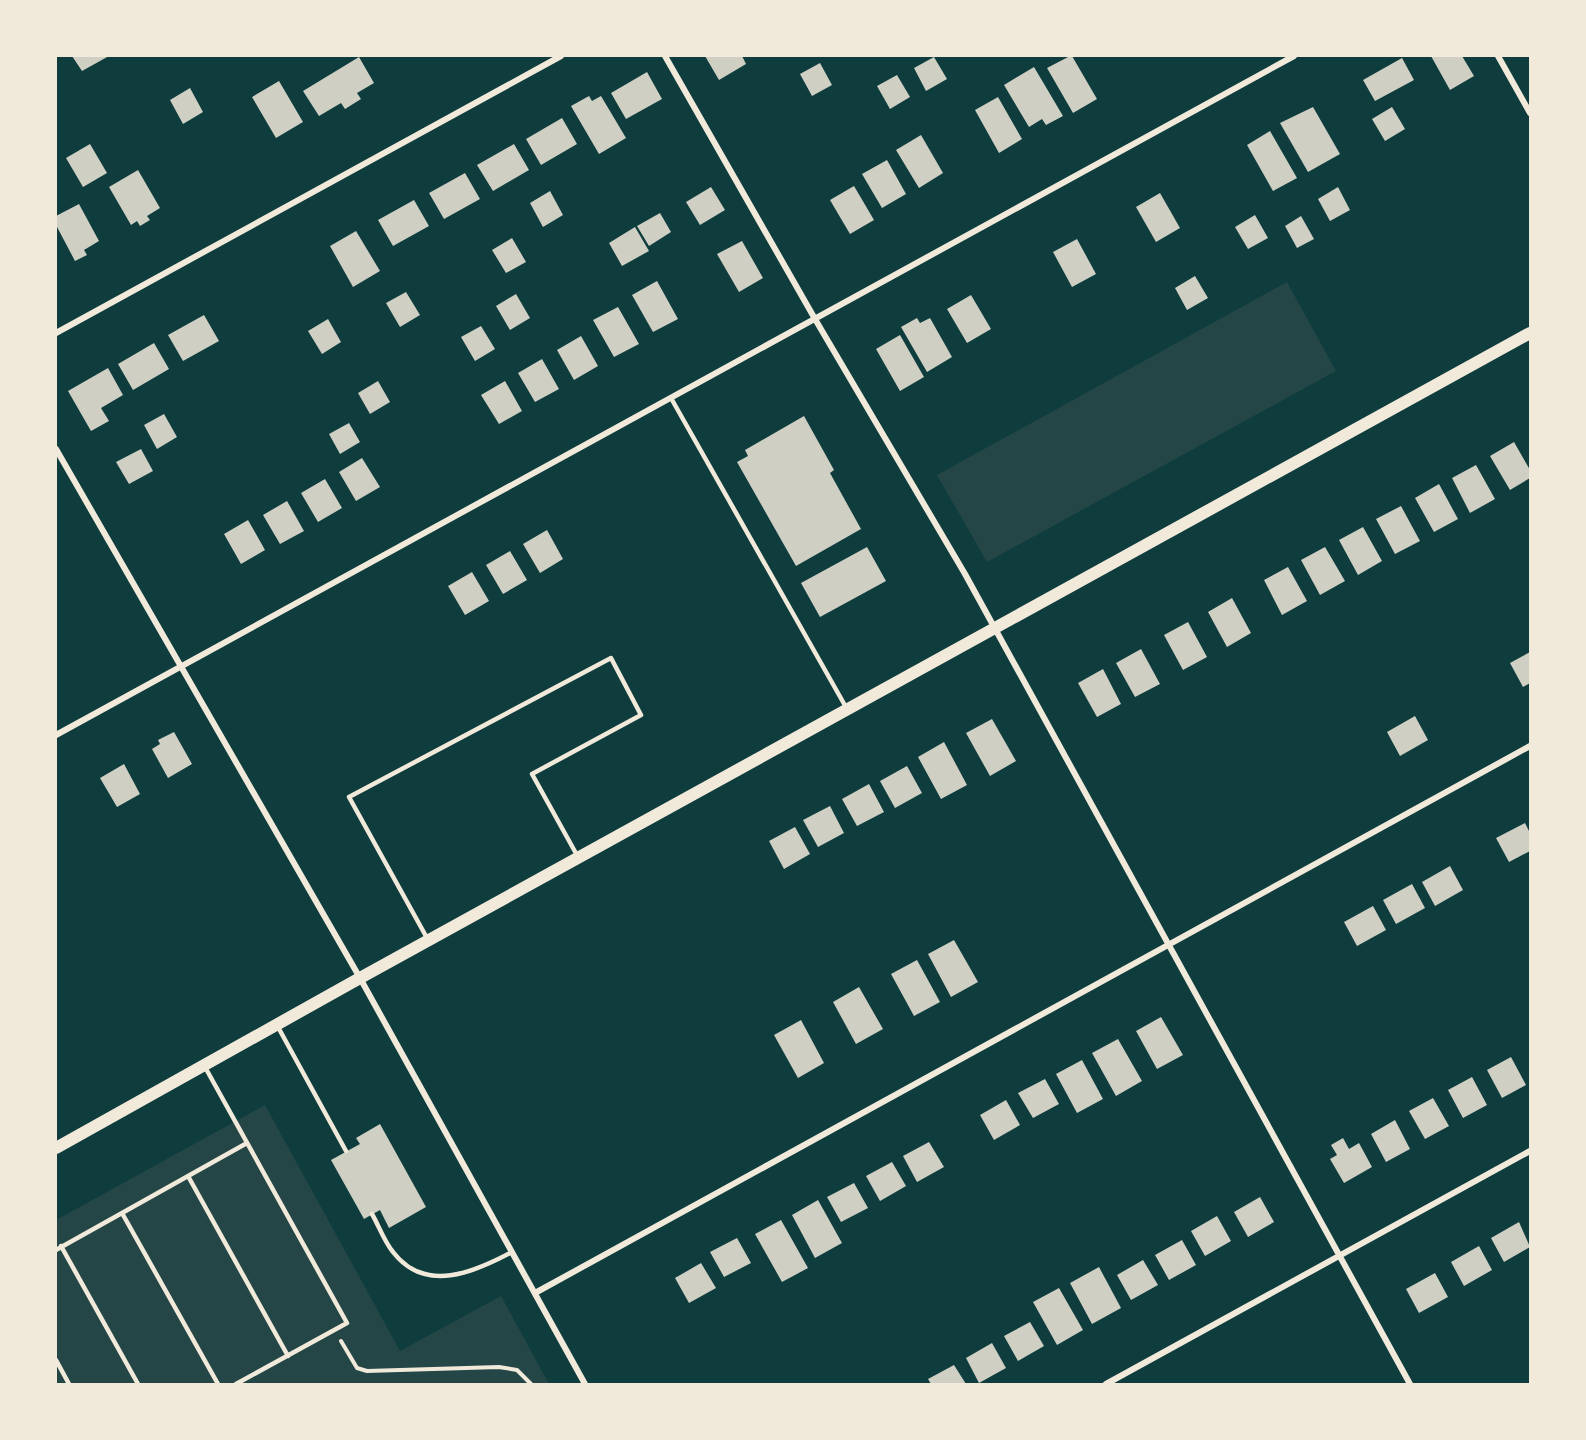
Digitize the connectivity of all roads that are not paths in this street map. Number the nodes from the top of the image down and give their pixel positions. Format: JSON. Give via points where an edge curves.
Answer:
{"nodes":[{"id":1,"x":561,"y":56,"type":"edge"},
{"id":2,"x":665,"y":56,"type":"edge"},
{"id":3,"x":1294,"y":56,"type":"edge"},
{"id":4,"x":1498,"y":56,"type":"edge"},
{"id":5,"x":1530,"y":112,"type":"edge"},
{"id":6,"x":815,"y":319,"type":"junction"},
{"id":7,"x":56,"y":333,"type":"edge"},
{"id":8,"x":1530,"y":333,"type":"edge"},
{"id":9,"x":671,"y":398,"type":"junction"},
{"id":10,"x":56,"y":450,"type":"edge"},
{"id":11,"x":993,"y":628,"type":"junction"},
{"id":12,"x":182,"y":666,"type":"junction"},
{"id":13,"x":847,"y":709,"type":"junction"},
{"id":14,"x":56,"y":735,"type":"edge"},
{"id":15,"x":1530,"y":746,"type":"edge"},
{"id":16,"x":578,"y":857,"type":"junction"},
{"id":17,"x":428,"y":940,"type":"junction"},
{"id":18,"x":1167,"y":945,"type":"junction"},
{"id":19,"x":360,"y":978,"type":"junction"},
{"id":20,"x":276,"y":1024,"type":"junction"},
{"id":21,"x":204,"y":1065,"type":"junction"},
{"id":22,"x":247,"y":1143,"type":"junction"},
{"id":23,"x":56,"y":1148,"type":"edge"},
{"id":24,"x":346,"y":1151,"type":"dead end"},
{"id":25,"x":1530,"y":1151,"type":"edge"},
{"id":26,"x":188,"y":1176,"type":"junction"},
{"id":27,"x":122,"y":1212,"type":"junction"},
{"id":28,"x":372,"y":1214,"type":"dead end"},
{"id":29,"x":61,"y":1246,"type":"junction"},
{"id":30,"x":56,"y":1250,"type":"edge"},
{"id":31,"x":512,"y":1252,"type":"junction"},
{"id":32,"x":1338,"y":1257,"type":"junction"},
{"id":33,"x":535,"y":1293,"type":"junction"},
{"id":34,"x":288,"y":1356,"type":"junction"},
{"id":35,"x":56,"y":1360,"type":"edge"},
{"id":36,"x":69,"y":1384,"type":"edge"},
{"id":37,"x":138,"y":1384,"type":"edge"},
{"id":38,"x":218,"y":1384,"type":"edge"},
{"id":39,"x":236,"y":1384,"type":"edge"},
{"id":40,"x":585,"y":1384,"type":"edge"},
{"id":41,"x":1106,"y":1384,"type":"edge"},
{"id":42,"x":1410,"y":1384,"type":"edge"}],
"edges":[{"from":1,"to":7,"type":"street"},
{"from":2,"to":6,"type":"street"},
{"from":3,"to":6,"type":"street"},
{"from":4,"to":5,"type":"street"},
{"from":6,"to":9,"type":"street"},
{"from":6,"to":11,"type":"street"},
{"from":8,"to":11,"type":"main road"},
{"from":9,"to":12,"type":"street"},
{"from":9,"to":13,"type":"lane"},
{"from":10,"to":12,"type":"street"},
{"from":11,"to":13,"type":"main road"},
{"from":11,"to":18,"type":"street"},
{"from":12,"to":14,"type":"street"},
{"from":12,"to":19,"type":"street"},
{"from":13,"to":16,"type":"main road"},
{"from":15,"to":18,"type":"street"},
{"from":16,"to":17,"type":"main road"},
{"from":16,"to":17,"type":"lane","via":[[532,774],[641,715],[611,658],[349,797]]},
{"from":17,"to":19,"type":"main road"},
{"from":18,"to":32,"type":"street"},
{"from":18,"to":33,"type":"street"},
{"from":19,"to":20,"type":"main road"},
{"from":19,"to":31,"type":"street"},
{"from":20,"to":21,"type":"main road"},
{"from":20,"to":24,"type":"lane"},
{"from":21,"to":22,"type":"lane"},
{"from":21,"to":23,"type":"main road"},
{"from":22,"to":26,"type":"lane"},
{"from":22,"to":34,"type":"lane","via":[[347,1323]]},
{"from":25,"to":32,"type":"street"},
{"from":26,"to":27,"type":"lane"},
{"from":26,"to":34,"type":"lane"},
{"from":27,"to":29,"type":"lane"},
{"from":27,"to":38,"type":"lane"},
{"from":28,"to":31,"type":"lane","via":[[393,1252],[411,1268],[439,1276],[464,1275]]},
{"from":29,"to":30,"type":"lane"},
{"from":29,"to":37,"type":"lane"},
{"from":31,"to":33,"type":"street"},
{"from":32,"to":41,"type":"street"},
{"from":32,"to":42,"type":"street"},
{"from":33,"to":40,"type":"street"},
{"from":34,"to":39,"type":"lane"},
{"from":35,"to":36,"type":"lane"}]}
